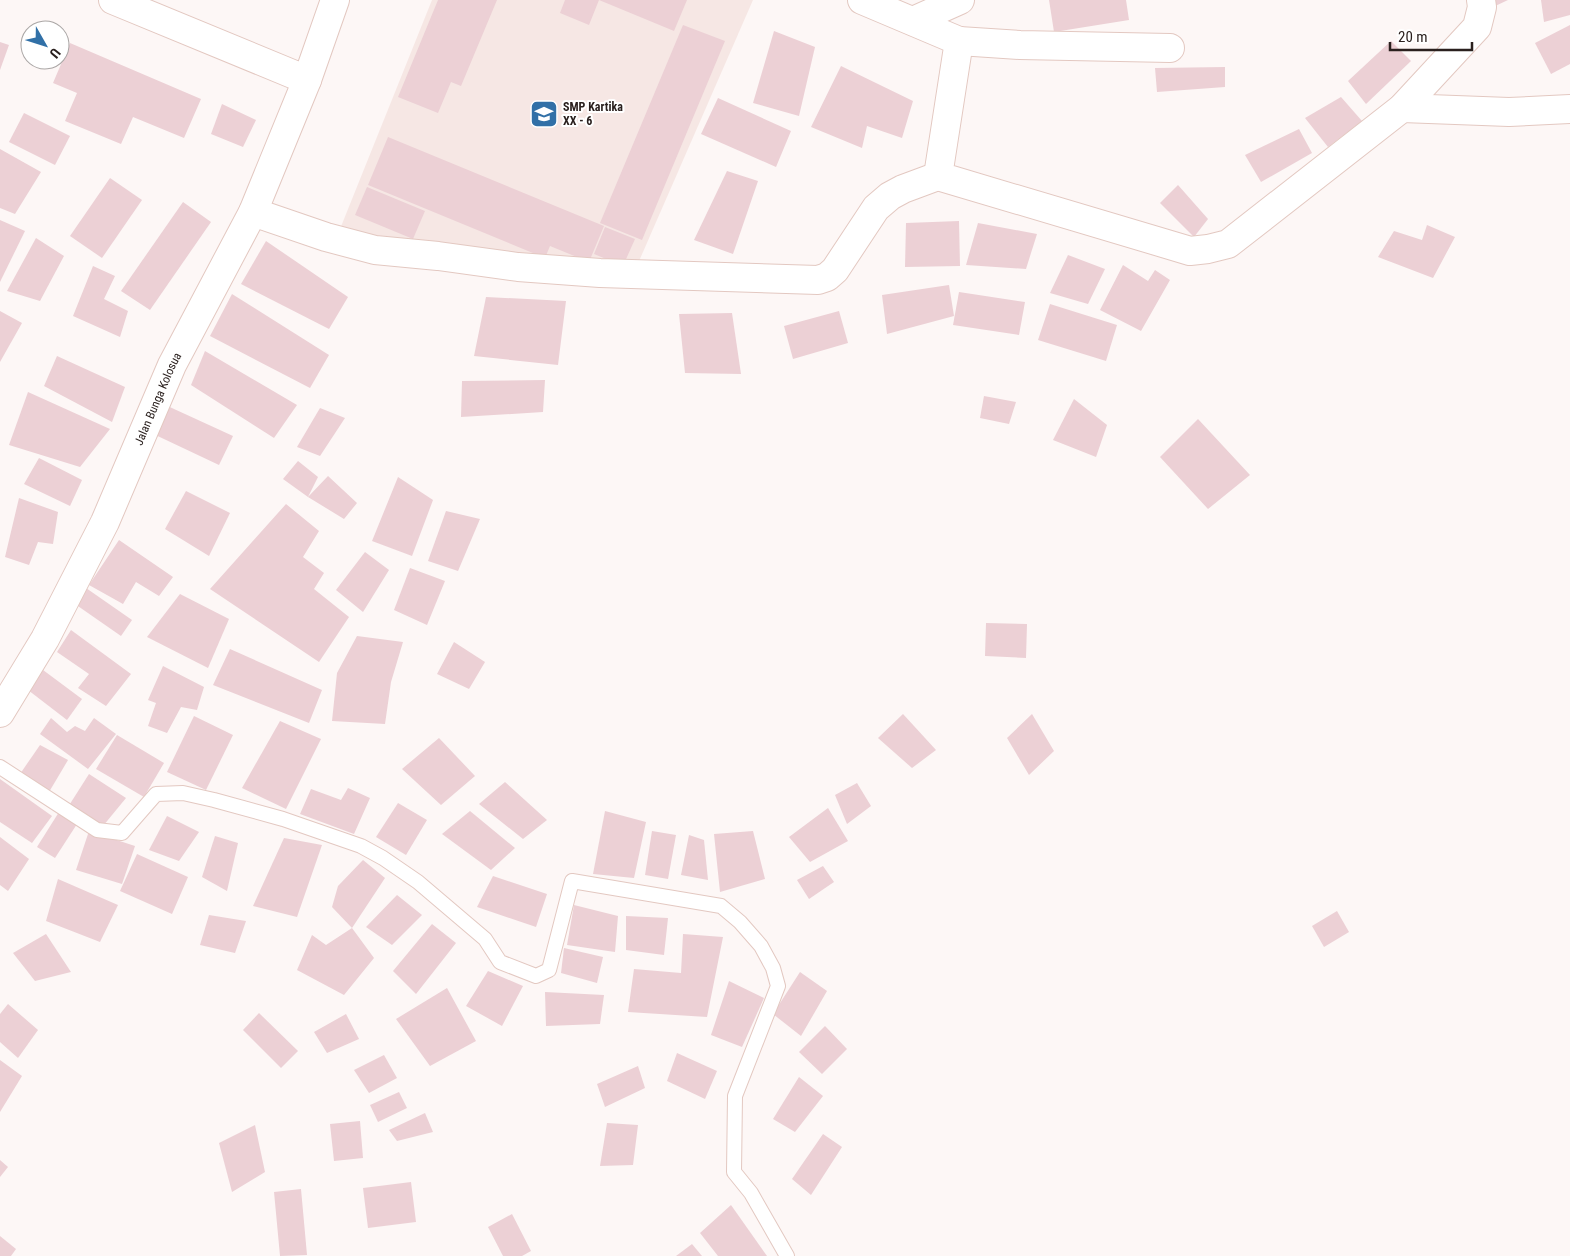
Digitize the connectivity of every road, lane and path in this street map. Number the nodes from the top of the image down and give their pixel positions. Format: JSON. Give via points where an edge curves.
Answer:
{"nodes":[{"id":1,"x":113,"y":0,"type":"edge"},
{"id":2,"x":335,"y":0,"type":"edge"},
{"id":3,"x":862,"y":0,"type":"edge"},
{"id":4,"x":960,"y":0,"type":"edge"},
{"id":5,"x":1481,"y":0,"type":"edge"},
{"id":6,"x":912,"y":21,"type":"junction"},
{"id":7,"x":959,"y":41,"type":"junction"},
{"id":8,"x":1170,"y":48,"type":"dead end"},
{"id":9,"x":307,"y":80,"type":"junction"},
{"id":10,"x":1402,"y":108,"type":"junction"},
{"id":11,"x":1570,"y":109,"type":"edge"},
{"id":12,"x":938,"y":176,"type":"junction"},
{"id":13,"x":253,"y":212,"type":"junction"},
{"id":14,"x":0,"y":713,"type":"edge"},
{"id":15,"x":0,"y":768,"type":"edge"},
{"id":16,"x":788,"y":1256,"type":"edge"}],
"edges":[{"from":1,"to":9,"type":"street"},
{"from":2,"to":9,"type":"street","name":"Jalan Bunga Kolosua"},
{"from":3,"to":6,"type":"street"},
{"from":4,"to":6,"type":"street"},
{"from":5,"to":10,"type":"street","via":[[1476,27]]},
{"from":6,"to":7,"type":"street"},
{"from":7,"to":8,"type":"street"},
{"from":7,"to":12,"type":"street"},
{"from":9,"to":13,"type":"street","name":"Jalan Bunga Kolosua"},
{"from":10,"to":11,"type":"street","via":[[1510,112]]},
{"from":10,"to":12,"type":"street","via":[[1228,244],[1208,249],[1190,251]]},
{"from":12,"to":13,"type":"street","via":[[903,189],[876,208],[835,270],[818,280],[600,273],[375,250],[326,238]]},
{"from":13,"to":14,"type":"street","name":"Jalan Bunga Kolosua","via":[[172,365],[101,530],[45,639]]},
{"from":15,"to":16,"type":"lane","via":[[97,830],[122,833],[156,794],[183,792],[283,819],[361,846],[418,882],[485,939],[500,962],[536,976],[549,970],[572,882],[721,906],[761,946],[778,986],[734,1096],[734,1172],[751,1193]]}]}
